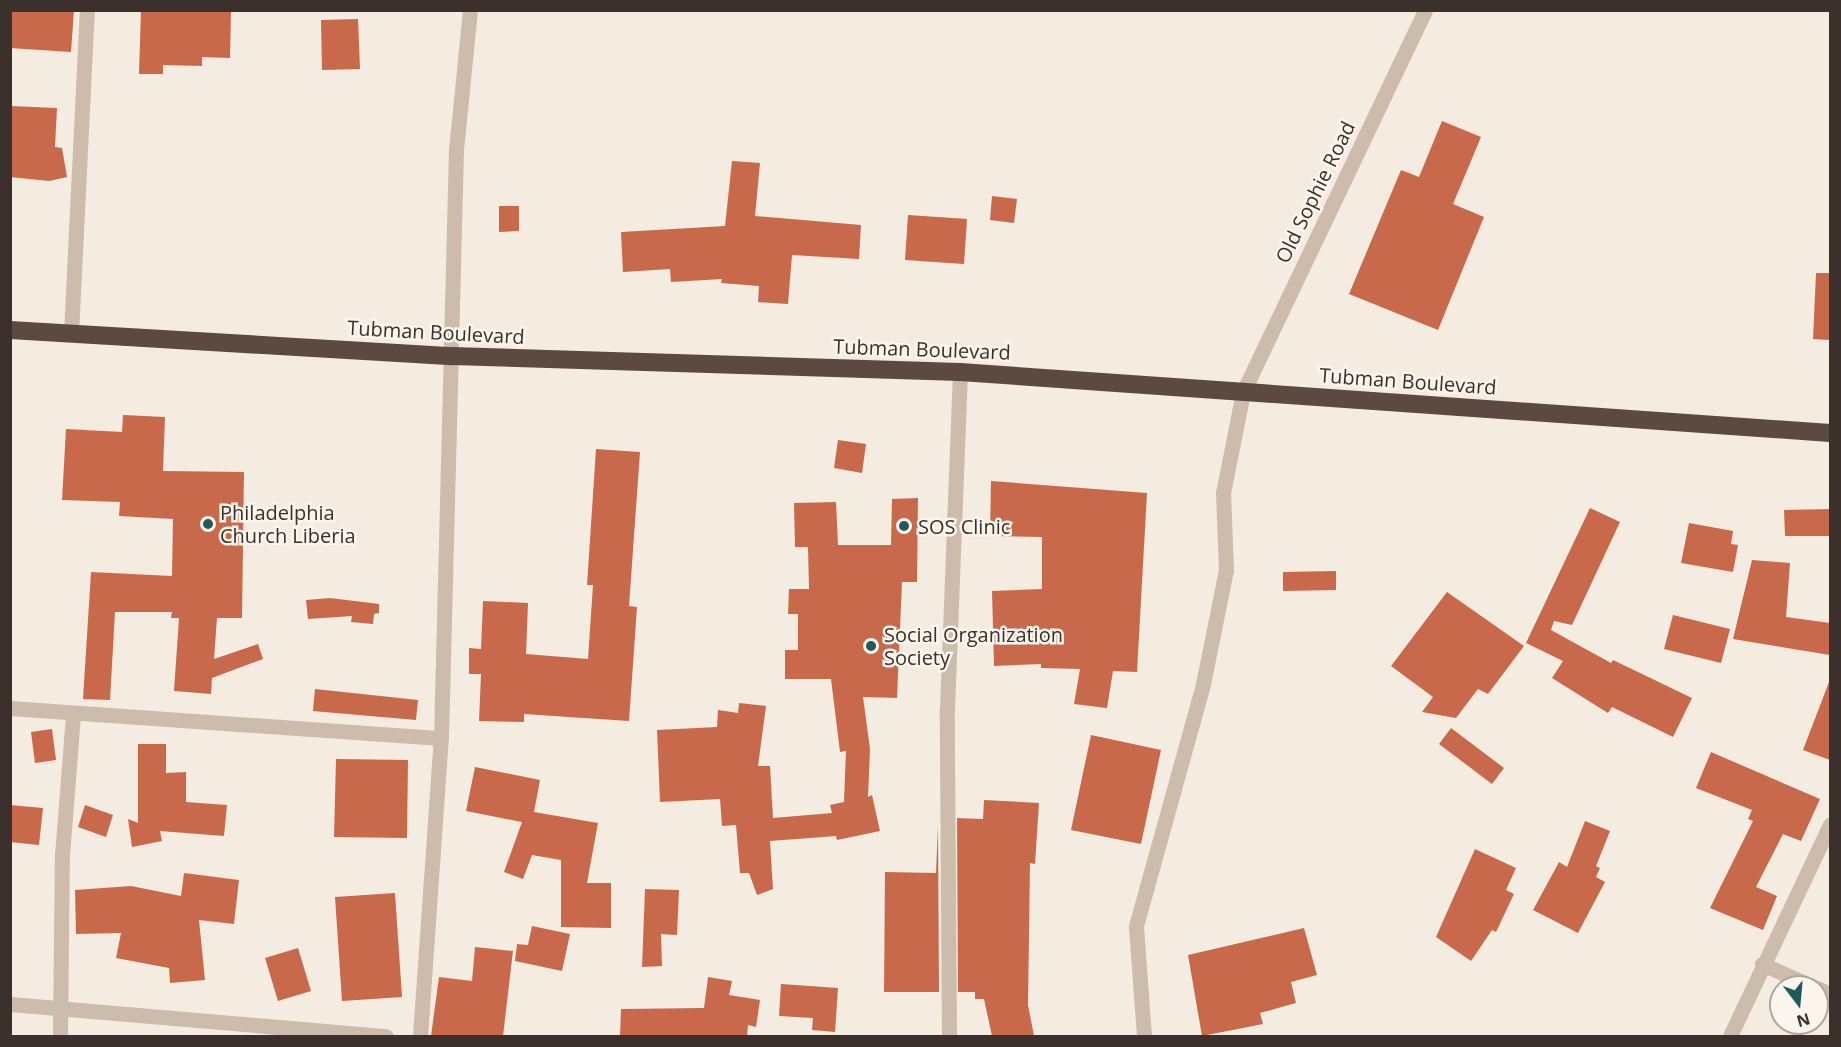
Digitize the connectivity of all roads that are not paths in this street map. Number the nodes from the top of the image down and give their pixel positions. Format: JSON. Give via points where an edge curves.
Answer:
{"nodes":[{"id":1,"x":87,"y":10,"type":"edge"},
{"id":2,"x":471,"y":10,"type":"edge"},
{"id":3,"x":1425,"y":10,"type":"edge"},
{"id":4,"x":10,"y":330,"type":"edge"},
{"id":5,"x":71,"y":334,"type":"junction"},
{"id":6,"x":452,"y":356,"type":"junction"},
{"id":7,"x":960,"y":372,"type":"junction"},
{"id":8,"x":1242,"y":392,"type":"junction"},
{"id":9,"x":1830,"y":433,"type":"edge"},
{"id":10,"x":10,"y":708,"type":"edge"},
{"id":11,"x":73,"y":716,"type":"junction"},
{"id":12,"x":441,"y":738,"type":"junction"},
{"id":13,"x":1830,"y":824,"type":"edge"},
{"id":14,"x":1762,"y":964,"type":"junction"},
{"id":15,"x":1787,"y":975,"type":"edge"},
{"id":16,"x":10,"y":1004,"type":"edge"},
{"id":17,"x":61,"y":1007,"type":"junction"},
{"id":18,"x":60,"y":1036,"type":"edge"},
{"id":19,"x":386,"y":1036,"type":"edge"},
{"id":20,"x":420,"y":1036,"type":"edge"},
{"id":21,"x":949,"y":1036,"type":"edge"},
{"id":22,"x":1144,"y":1036,"type":"edge"},
{"id":23,"x":1730,"y":1036,"type":"edge"}],
"edges":[{"from":1,"to":5,"type":"street"},
{"from":2,"to":6,"type":"street","via":[[456,150]]},
{"from":3,"to":8,"type":"street","name":"Old Sophie Road"},
{"from":4,"to":5,"type":"highway","name":"Tubman Boulevard"},
{"from":5,"to":6,"type":"highway","name":"Tubman Boulevard"},
{"from":6,"to":7,"type":"highway","name":"Tubman Boulevard"},
{"from":6,"to":12,"type":"street"},
{"from":7,"to":8,"type":"highway","name":"Tubman Boulevard"},
{"from":7,"to":21,"type":"street","via":[[946,709]]},
{"from":8,"to":9,"type":"highway","name":"Tubman Boulevard"},
{"from":8,"to":22,"type":"street","name":"Old Sophie Road","via":[[1222,493],[1226,570],[1203,684],[1137,926]]},
{"from":10,"to":11,"type":"street"},
{"from":11,"to":12,"type":"street"},
{"from":11,"to":17,"type":"street","via":[[62,855]]},
{"from":12,"to":20,"type":"street"},
{"from":13,"to":14,"type":"street"},
{"from":14,"to":15,"type":"street"},
{"from":14,"to":23,"type":"street"},
{"from":16,"to":17,"type":"street"},
{"from":17,"to":18,"type":"street"},
{"from":17,"to":19,"type":"street"}]}
